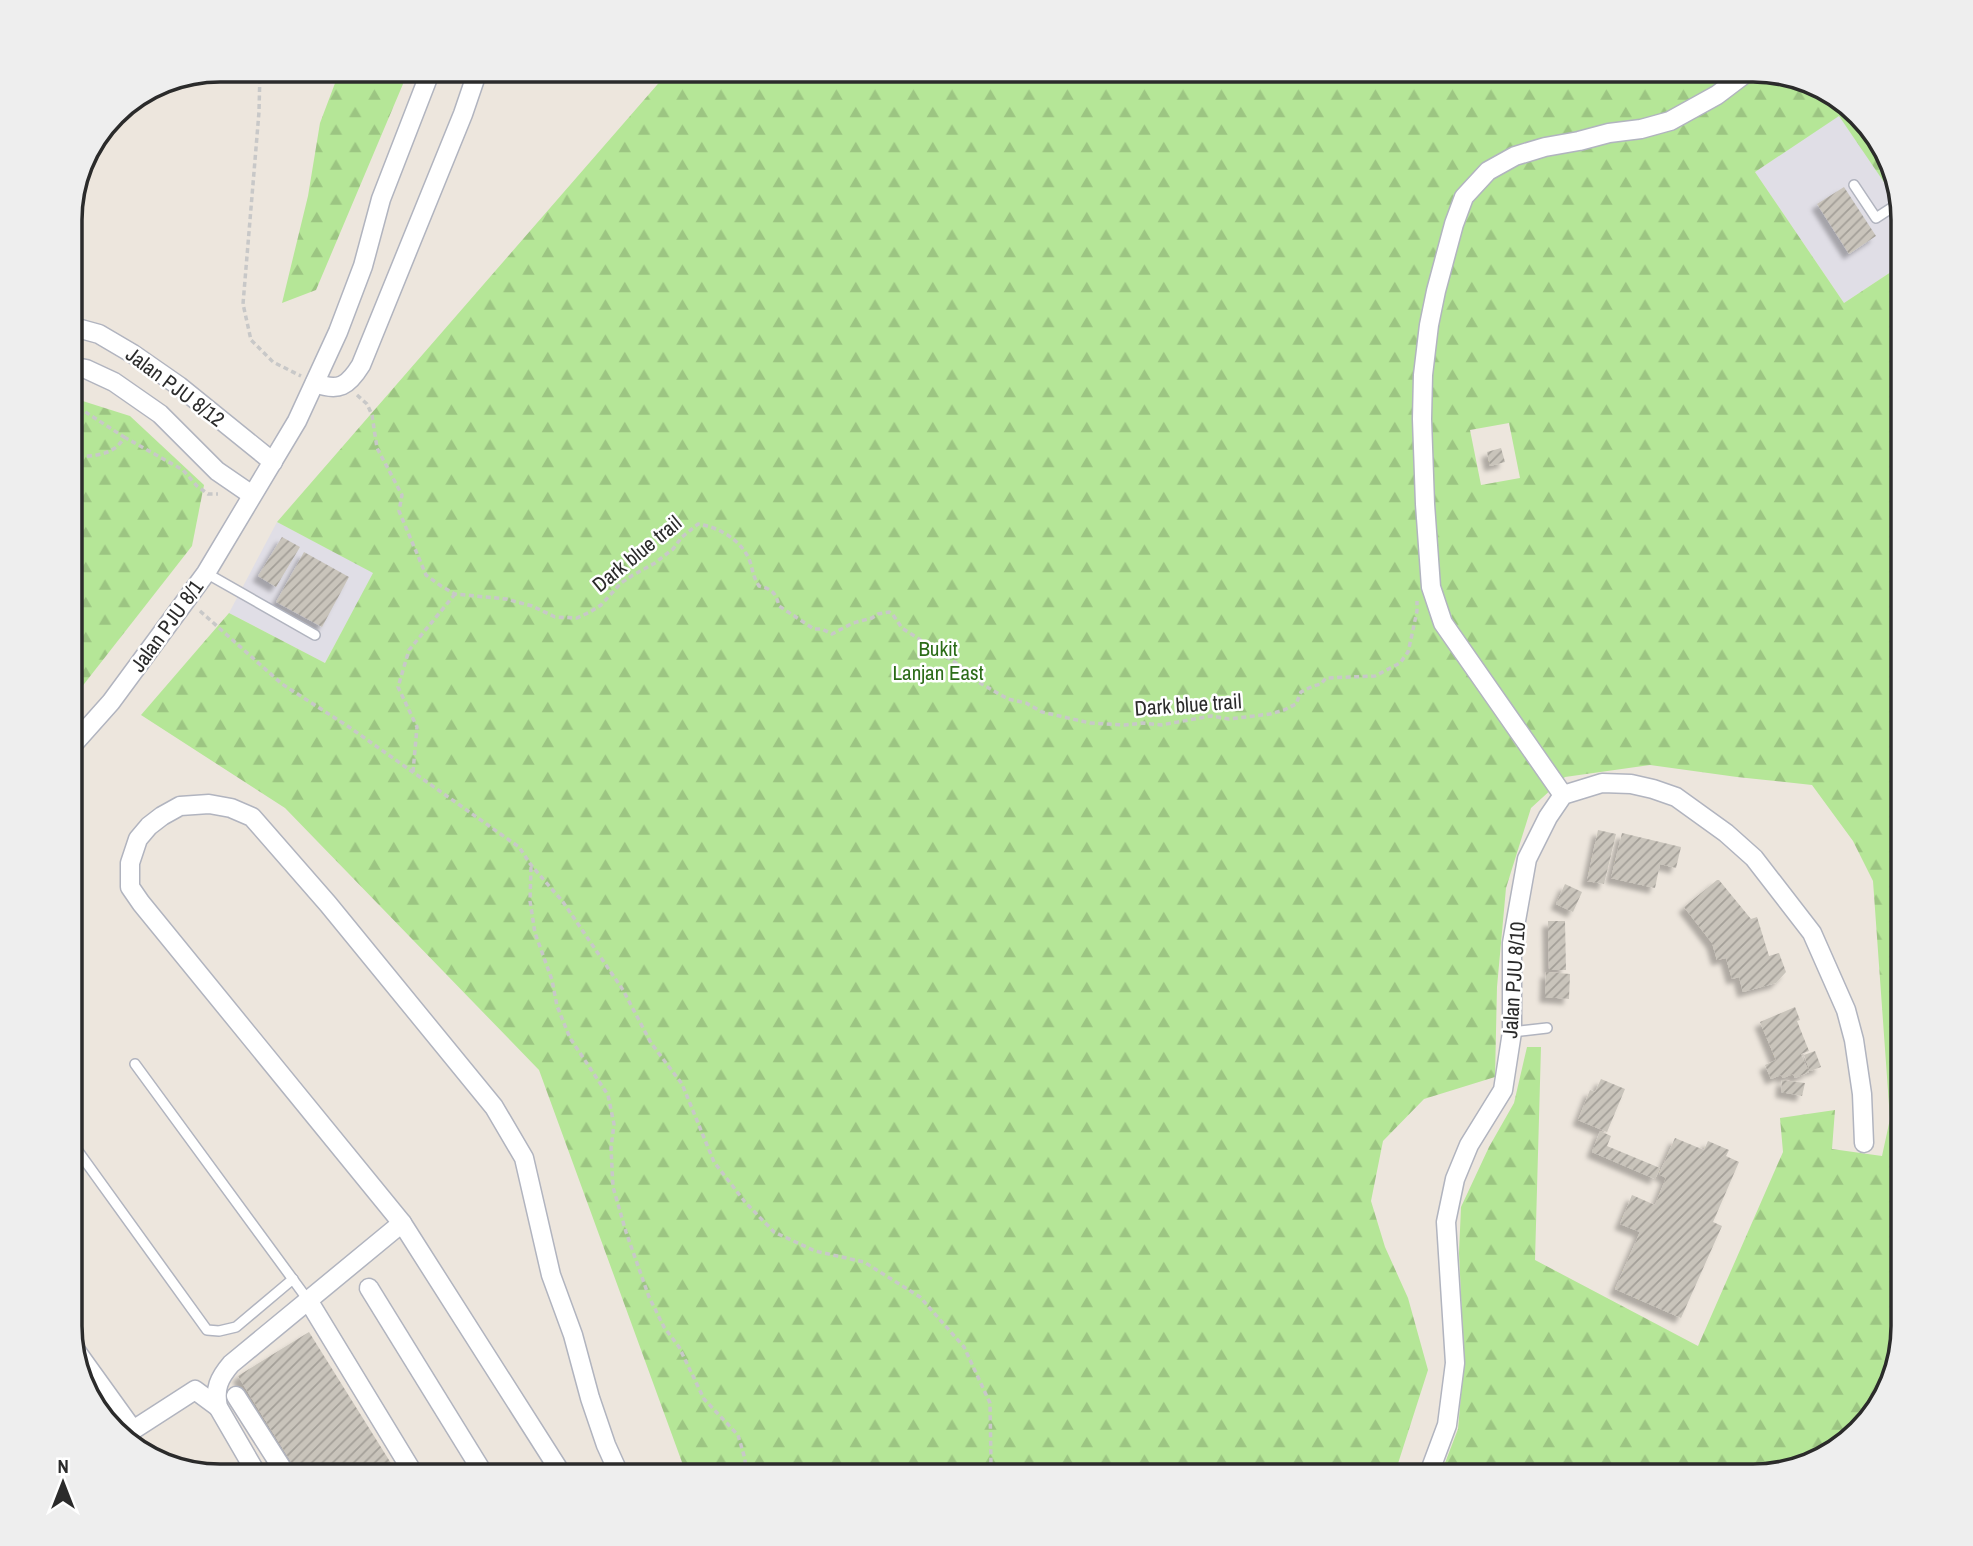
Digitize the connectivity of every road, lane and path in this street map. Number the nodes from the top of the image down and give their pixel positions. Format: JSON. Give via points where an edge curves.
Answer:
{"nodes":[{"id":1,"x":260,"y":82,"type":"edge"},
{"id":2,"x":427,"y":82,"type":"edge"},
{"id":3,"x":474,"y":82,"type":"edge"},
{"id":4,"x":1734,"y":82,"type":"edge"},
{"id":5,"x":1854,"y":186,"type":"dead end"},
{"id":6,"x":1890,"y":209,"type":"edge"},
{"id":7,"x":83,"y":330,"type":"edge"},
{"id":8,"x":83,"y":368,"type":"edge"},
{"id":9,"x":315,"y":383,"type":"junction"},
{"id":10,"x":344,"y":385,"type":"junction"},
{"id":11,"x":83,"y":410,"type":"edge"},
{"id":12,"x":124,"y":437,"type":"junction"},
{"id":13,"x":83,"y":456,"type":"edge"},
{"id":14,"x":273,"y":462,"type":"junction"},
{"id":15,"x":219,"y":494,"type":"dead end"},
{"id":16,"x":252,"y":495,"type":"junction"},
{"id":17,"x":206,"y":573,"type":"junction"},
{"id":18,"x":1430,"y":587,"type":"junction"},
{"id":19,"x":455,"y":594,"type":"junction"},
{"id":20,"x":186,"y":598,"type":"junction"},
{"id":21,"x":315,"y":635,"type":"dead end"},
{"id":22,"x":83,"y":733,"type":"edge"},
{"id":23,"x":413,"y":772,"type":"junction"},
{"id":24,"x":1563,"y":795,"type":"junction"},
{"id":25,"x":531,"y":865,"type":"junction"},
{"id":26,"x":1547,"y":1028,"type":"dead end"},
{"id":27,"x":1512,"y":1032,"type":"junction"},
{"id":28,"x":135,"y":1064,"type":"dead end"},
{"id":29,"x":1864,"y":1143,"type":"dead end"},
{"id":30,"x":83,"y":1158,"type":"edge"},
{"id":31,"x":402,"y":1223,"type":"junction"},
{"id":32,"x":293,"y":1279,"type":"junction"},
{"id":33,"x":369,"y":1288,"type":"dead end"},
{"id":34,"x":308,"y":1300,"type":"junction"},
{"id":35,"x":91,"y":1371,"type":"edge"},
{"id":36,"x":236,"y":1396,"type":"dead end"},
{"id":37,"x":218,"y":1407,"type":"junction"},
{"id":38,"x":251,"y":1464,"type":"edge"},
{"id":39,"x":279,"y":1464,"type":"edge"},
{"id":40,"x":408,"y":1464,"type":"edge"},
{"id":41,"x":478,"y":1464,"type":"edge"},
{"id":42,"x":555,"y":1464,"type":"edge"},
{"id":43,"x":615,"y":1464,"type":"edge"},
{"id":44,"x":745,"y":1464,"type":"edge"},
{"id":45,"x":991,"y":1464,"type":"edge"},
{"id":46,"x":1432,"y":1464,"type":"edge"}],
"edges":[{"from":1,"to":9,"type":"path","via":[[243,304],[251,340],[273,362]]},
{"from":2,"to":9,"type":"street","name":"Jalan PJU 8/1","via":[[381,199],[363,266]]},
{"from":3,"to":10,"type":"street","via":[[362,365]]},
{"from":4,"to":18,"type":"street","via":[[1670,121],[1514,156],[1488,171],[1464,197],[1436,291],[1423,374]]},
{"from":5,"to":6,"type":"lane","via":[[1876,218]]},
{"from":7,"to":14,"type":"street","name":"Jalan PJU 8/12","via":[[99,334],[179,386]]},
{"from":8,"to":16,"type":"street","name":"Jalan PJU 8/12","via":[[114,382],[160,414],[217,471]]},
{"from":9,"to":10,"type":"street","via":[[329,388]]},
{"from":9,"to":14,"type":"street","name":"Jalan PJU 8/1"},
{"from":10,"to":19,"type":"path","name":"Dark blue trail","via":[[367,404],[372,415],[377,448],[402,495],[400,511],[426,575]]},
{"from":11,"to":12,"type":"path"},
{"from":12,"to":13,"type":"path","via":[[120,445],[104,454]]},
{"from":12,"to":15,"type":"path","via":[[183,470],[208,494]]},
{"from":14,"to":16,"type":"street","name":"Jalan PJU 8/1"},
{"from":16,"to":17,"type":"street","name":"Jalan PJU 8/1"},
{"from":17,"to":20,"type":"street","name":"Jalan PJU 8/1"},
{"from":17,"to":21,"type":"lane"},
{"from":18,"to":19,"type":"path","name":"Dark blue trail","via":[[1417,598],[1408,652],[1387,670],[1375,676],[1326,678],[1301,692],[1296,704],[1284,710],[1161,725],[1079,722],[1008,699],[902,628],[889,612],[832,634],[814,629],[779,606],[770,588],[759,586],[748,558],[733,538],[712,526],[698,524],[673,549],[577,618],[555,617],[506,599]]},
{"from":18,"to":24,"type":"street","via":[[1443,623]]},
{"from":19,"to":23,"type":"path","via":[[409,650],[398,687],[417,727]]},
{"from":20,"to":22,"type":"street","name":"Jalan PJU 8/1"},
{"from":20,"to":23,"type":"path","via":[[282,684]]},
{"from":23,"to":25,"type":"path","via":[[519,847]]},
{"from":24,"to":27,"type":"street","name":"Jalan PJU 8/10","via":[[1527,859],[1513,943]]},
{"from":24,"to":29,"type":"street","via":[[1602,783],[1653,789],[1676,797],[1754,858],[1812,933],[1846,1010],[1862,1094]]},
{"from":25,"to":44,"type":"path","via":[[535,933],[570,1038],[608,1095],[614,1124],[612,1187],[649,1297],[680,1347],[704,1399],[738,1435]]},
{"from":25,"to":45,"type":"path","via":[[563,902],[623,990],[651,1043],[682,1084],[714,1163],[745,1202],[774,1232],[815,1251],[864,1262],[920,1297],[964,1347],[990,1403]]},
{"from":26,"to":27,"type":"lane"},
{"from":27,"to":46,"type":"street","name":"Jalan PJU 8/10","via":[[1503,1090],[1469,1145],[1455,1179],[1446,1222],[1455,1363],[1447,1425]]},
{"from":28,"to":32,"type":"lane"},
{"from":30,"to":32,"type":"lane","via":[[207,1330],[236,1327]]},
{"from":31,"to":34,"type":"street"},
{"from":31,"to":42,"type":"street"},
{"from":31,"to":43,"type":"street","via":[[130,887],[130,863],[138,839],[162,816],[180,806],[209,804],[252,817],[494,1107],[524,1158],[551,1275]]},
{"from":32,"to":34,"type":"lane"},
{"from":33,"to":41,"type":"street"},
{"from":34,"to":37,"type":"street","via":[[222,1374],[217,1385]]},
{"from":34,"to":40,"type":"street"},
{"from":35,"to":37,"type":"street","via":[[133,1430],[195,1390]]},
{"from":36,"to":39,"type":"street"},
{"from":37,"to":38,"type":"street"}]}
